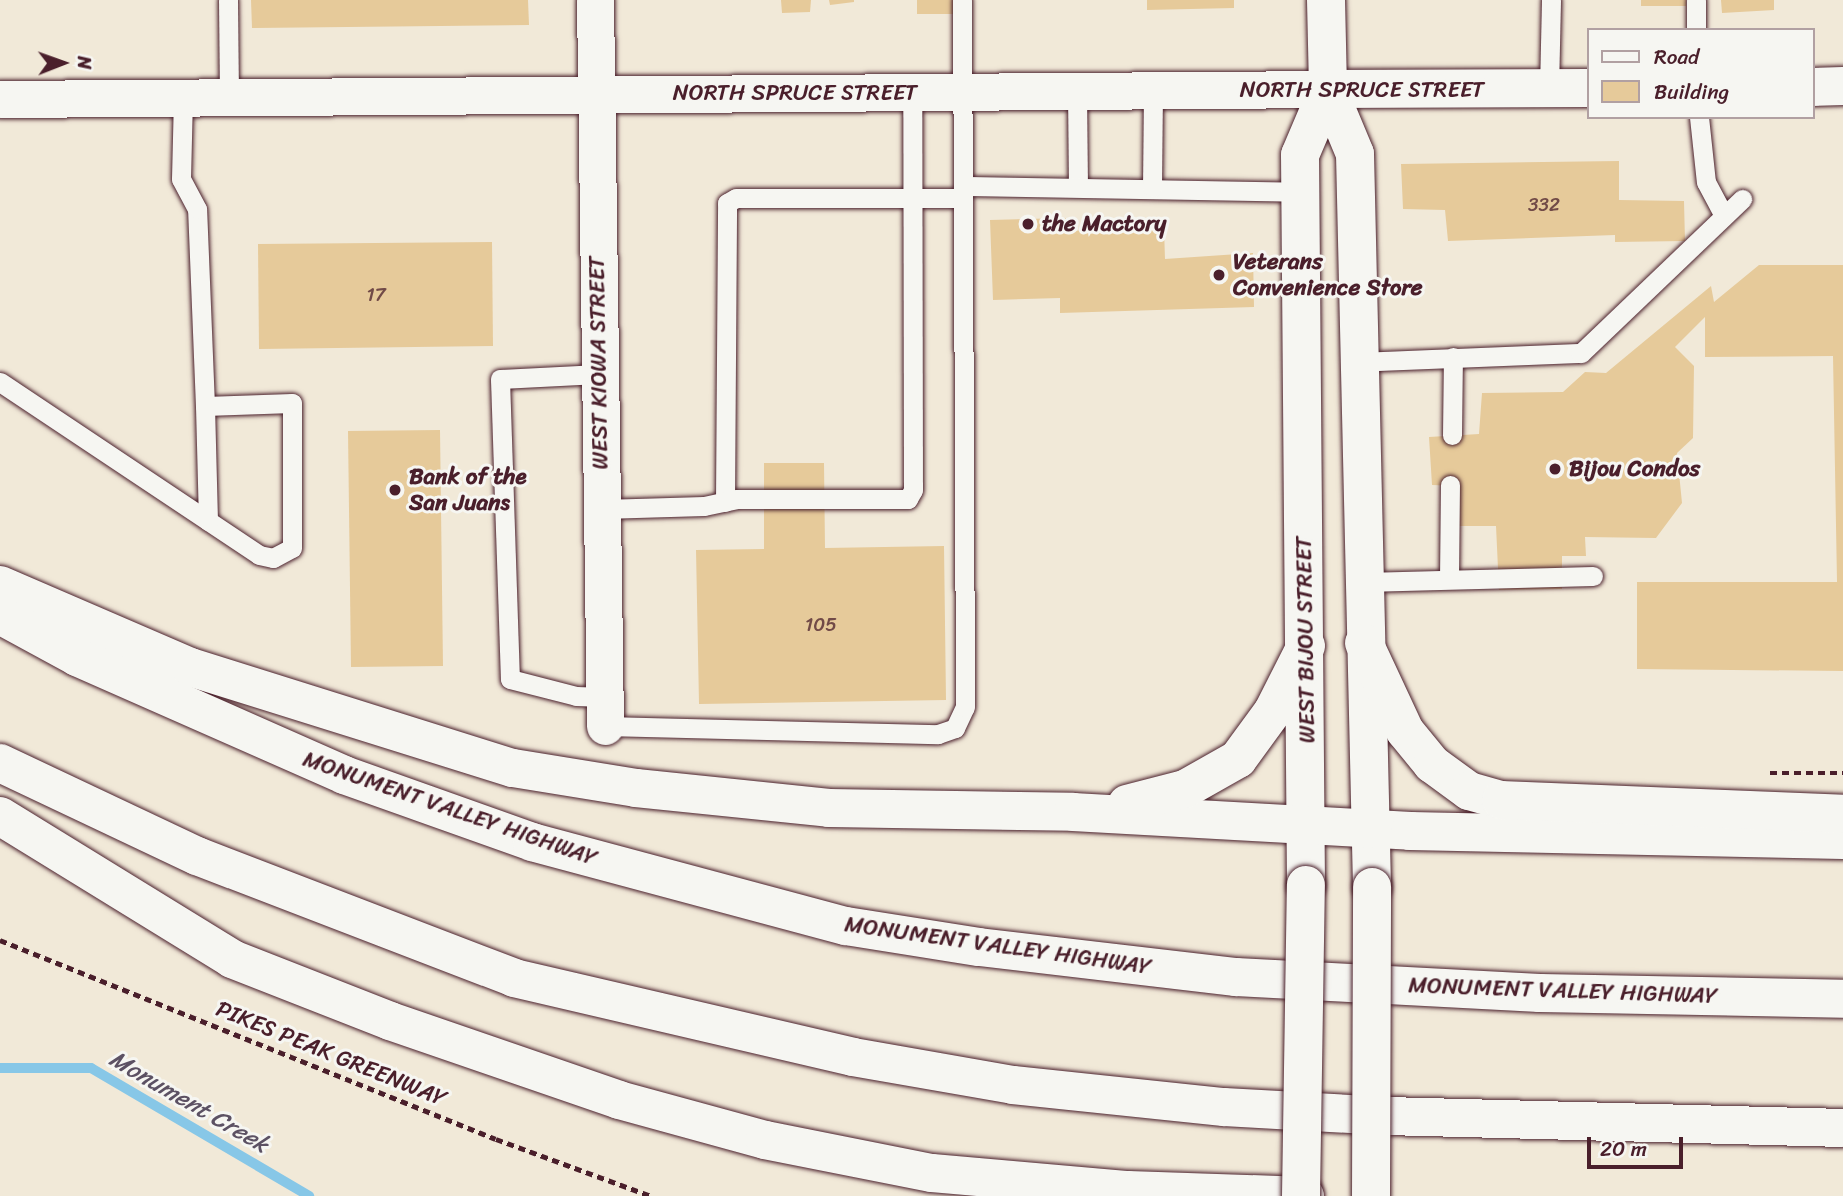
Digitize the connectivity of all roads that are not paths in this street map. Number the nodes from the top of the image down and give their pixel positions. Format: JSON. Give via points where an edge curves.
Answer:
{"nodes":[{"id":1,"x":228,"y":0,"type":"edge"},
{"id":2,"x":595,"y":0,"type":"edge"},
{"id":3,"x":962,"y":0,"type":"edge"},
{"id":4,"x":1326,"y":0,"type":"edge"},
{"id":5,"x":1551,"y":0,"type":"edge"},
{"id":6,"x":1696,"y":0,"type":"edge"},
{"id":7,"x":1696,"y":28,"type":"edge"},
{"id":8,"x":1843,"y":86,"type":"edge"},
{"id":9,"x":1815,"y":87,"type":"edge"},
{"id":10,"x":1588,"y":88,"type":"edge"},
{"id":11,"x":1328,"y":89,"type":"junction"},
{"id":12,"x":1549,"y":89,"type":"junction"},
{"id":13,"x":1077,"y":91,"type":"junction"},
{"id":14,"x":1153,"y":91,"type":"junction"},
{"id":15,"x":912,"y":92,"type":"junction"},
{"id":16,"x":963,"y":92,"type":"junction"},
{"id":17,"x":596,"y":94,"type":"junction"},
{"id":18,"x":183,"y":97,"type":"junction"},
{"id":19,"x":229,"y":97,"type":"junction"},
{"id":20,"x":0,"y":99,"type":"edge"},
{"id":21,"x":1699,"y":119,"type":"edge"},
{"id":22,"x":1078,"y":186,"type":"junction"},
{"id":23,"x":1152,"y":187,"type":"junction"},
{"id":24,"x":963,"y":192,"type":"junction"},
{"id":25,"x":1303,"y":192,"type":"junction"},
{"id":26,"x":912,"y":198,"type":"junction"},
{"id":27,"x":1742,"y":199,"type":"dead end"},
{"id":28,"x":1724,"y":216,"type":"junction"},
{"id":29,"x":1453,"y":357,"type":"junction"},
{"id":30,"x":1356,"y":362,"type":"junction"},
{"id":31,"x":599,"y":374,"type":"junction"},
{"id":32,"x":0,"y":382,"type":"edge"},
{"id":33,"x":205,"y":406,"type":"junction"},
{"id":34,"x":1452,"y":435,"type":"dead end"},
{"id":35,"x":1450,"y":485,"type":"dead end"},
{"id":36,"x":725,"y":502,"type":"junction"},
{"id":37,"x":602,"y":509,"type":"junction"},
{"id":38,"x":208,"y":521,"type":"junction"},
{"id":39,"x":1592,"y":576,"type":"dead end"},
{"id":40,"x":1450,"y":579,"type":"junction"},
{"id":41,"x":1364,"y":582,"type":"junction"},
{"id":42,"x":0,"y":584,"type":"edge"},
{"id":43,"x":0,"y":615,"type":"edge"},
{"id":44,"x":1364,"y":643,"type":"junction"},
{"id":45,"x":1306,"y":646,"type":"junction"},
{"id":46,"x":605,"y":711,"type":"junction"},
{"id":47,"x":0,"y":763,"type":"edge"},
{"id":48,"x":1073,"y":812,"type":"junction"},
{"id":49,"x":1843,"y":814,"type":"edge"},
{"id":50,"x":0,"y":816,"type":"edge"},
{"id":51,"x":1305,"y":825,"type":"junction"},
{"id":52,"x":1372,"y":829,"type":"junction"},
{"id":53,"x":1843,"y":840,"type":"edge"},
{"id":54,"x":1843,"y":999,"type":"edge"},
{"id":55,"x":1843,"y":1128,"type":"edge"},
{"id":56,"x":1136,"y":1193,"type":"edge"},
{"id":57,"x":1302,"y":1196,"type":"edge"},
{"id":58,"x":1371,"y":1196,"type":"edge"}],
"edges":[{"from":1,"to":19,"type":"lane"},
{"from":2,"to":17,"type":"street","name":"WEST KIOWA STREET"},
{"from":3,"to":16,"type":"lane"},
{"from":4,"to":11,"type":"main road","name":"WEST BIJOU STREET"},
{"from":5,"to":12,"type":"lane"},
{"from":6,"to":7,"type":"lane"},
{"from":8,"to":9,"type":"main road"},
{"from":10,"to":12,"type":"main road","name":"NORTH SPRUCE STREET"},
{"from":11,"to":12,"type":"main road","name":"NORTH SPRUCE STREET"},
{"from":11,"to":14,"type":"street","name":"NORTH SPRUCE STREET"},
{"from":11,"to":25,"type":"main road","name":"WEST BIJOU STREET","via":[[1300,155]]},
{"from":11,"to":30,"type":"main road","name":"WEST BIJOU STREET","via":[[1355,154]]},
{"from":13,"to":14,"type":"street","name":"NORTH SPRUCE STREET"},
{"from":13,"to":16,"type":"street","name":"NORTH SPRUCE STREET"},
{"from":13,"to":22,"type":"lane"},
{"from":14,"to":23,"type":"lane"},
{"from":15,"to":16,"type":"street","name":"NORTH SPRUCE STREET"},
{"from":15,"to":17,"type":"street","name":"NORTH SPRUCE STREET"},
{"from":15,"to":26,"type":"lane"},
{"from":16,"to":24,"type":"lane"},
{"from":17,"to":19,"type":"street","name":"NORTH SPRUCE STREET"},
{"from":17,"to":31,"type":"street","name":"WEST KIOWA STREET"},
{"from":18,"to":19,"type":"street","name":"NORTH SPRUCE STREET"},
{"from":18,"to":20,"type":"street","name":"NORTH SPRUCE STREET"},
{"from":18,"to":33,"type":"lane","via":[[181,178],[197,209]]},
{"from":21,"to":28,"type":"lane","via":[[1706,182]]},
{"from":22,"to":23,"type":"lane"},
{"from":22,"to":24,"type":"lane"},
{"from":23,"to":25,"type":"lane"},
{"from":24,"to":26,"type":"lane"},
{"from":24,"to":46,"type":"lane","via":[[965,707],[955,729],[938,734]]},
{"from":25,"to":45,"type":"main road","name":"WEST BIJOU STREET"},
{"from":26,"to":36,"type":"lane","via":[[736,198],[727,203]]},
{"from":26,"to":36,"type":"lane","via":[[913,490],[908,499]]},
{"from":27,"to":28,"type":"lane"},
{"from":28,"to":29,"type":"lane","via":[[1581,353]]},
{"from":29,"to":30,"type":"lane"},
{"from":29,"to":34,"type":"lane"},
{"from":30,"to":41,"type":"main road","name":"WEST BIJOU STREET"},
{"from":31,"to":37,"type":"street","name":"WEST KIOWA STREET"},
{"from":31,"to":46,"type":"lane","via":[[500,379],[510,679],[576,696]]},
{"from":32,"to":38,"type":"lane"},
{"from":33,"to":38,"type":"lane"},
{"from":33,"to":38,"type":"lane","via":[[292,403],[292,548],[273,558],[259,555]]},
{"from":35,"to":40,"type":"lane"},
{"from":36,"to":37,"type":"lane"},
{"from":37,"to":46,"type":"street","name":"WEST KIOWA STREET"},
{"from":39,"to":40,"type":"lane"},
{"from":40,"to":41,"type":"lane"},
{"from":41,"to":44,"type":"main road","name":"WEST BIJOU STREET"},
{"from":42,"to":48,"type":"main road","via":[[190,667],[513,768],[746,802]]},
{"from":43,"to":54,"type":"main road","name":"MONUMENT VALLEY HIGHWAY","via":[[89,663],[344,775],[532,842],[846,926],[979,947],[1236,977],[1540,993]]},
{"from":44,"to":49,"type":"main road","via":[[1405,731],[1432,764],[1469,790],[1501,800]]},
{"from":44,"to":52,"type":"main road","name":"WEST BIJOU STREET"},
{"from":45,"to":48,"type":"main road","via":[[1258,736],[1228,766],[1185,789],[1142,802]]},
{"from":45,"to":51,"type":"main road","name":"WEST BIJOU STREET"},
{"from":47,"to":55,"type":"main road","via":[[197,856],[514,978],[853,1057],[1027,1086],[1224,1107],[1413,1117]]},
{"from":48,"to":51,"type":"main road"},
{"from":50,"to":56,"type":"main road","via":[[232,959],[390,1021],[618,1100],[765,1140],[932,1173]]},
{"from":51,"to":52,"type":"main road"},
{"from":51,"to":57,"type":"main road","name":"WEST BIJOU STREET","bridge":true},
{"from":52,"to":53,"type":"main road"},
{"from":52,"to":58,"type":"main road","name":"WEST BIJOU STREET","bridge":true},
{"from":56,"to":57,"type":"main road"}]}
